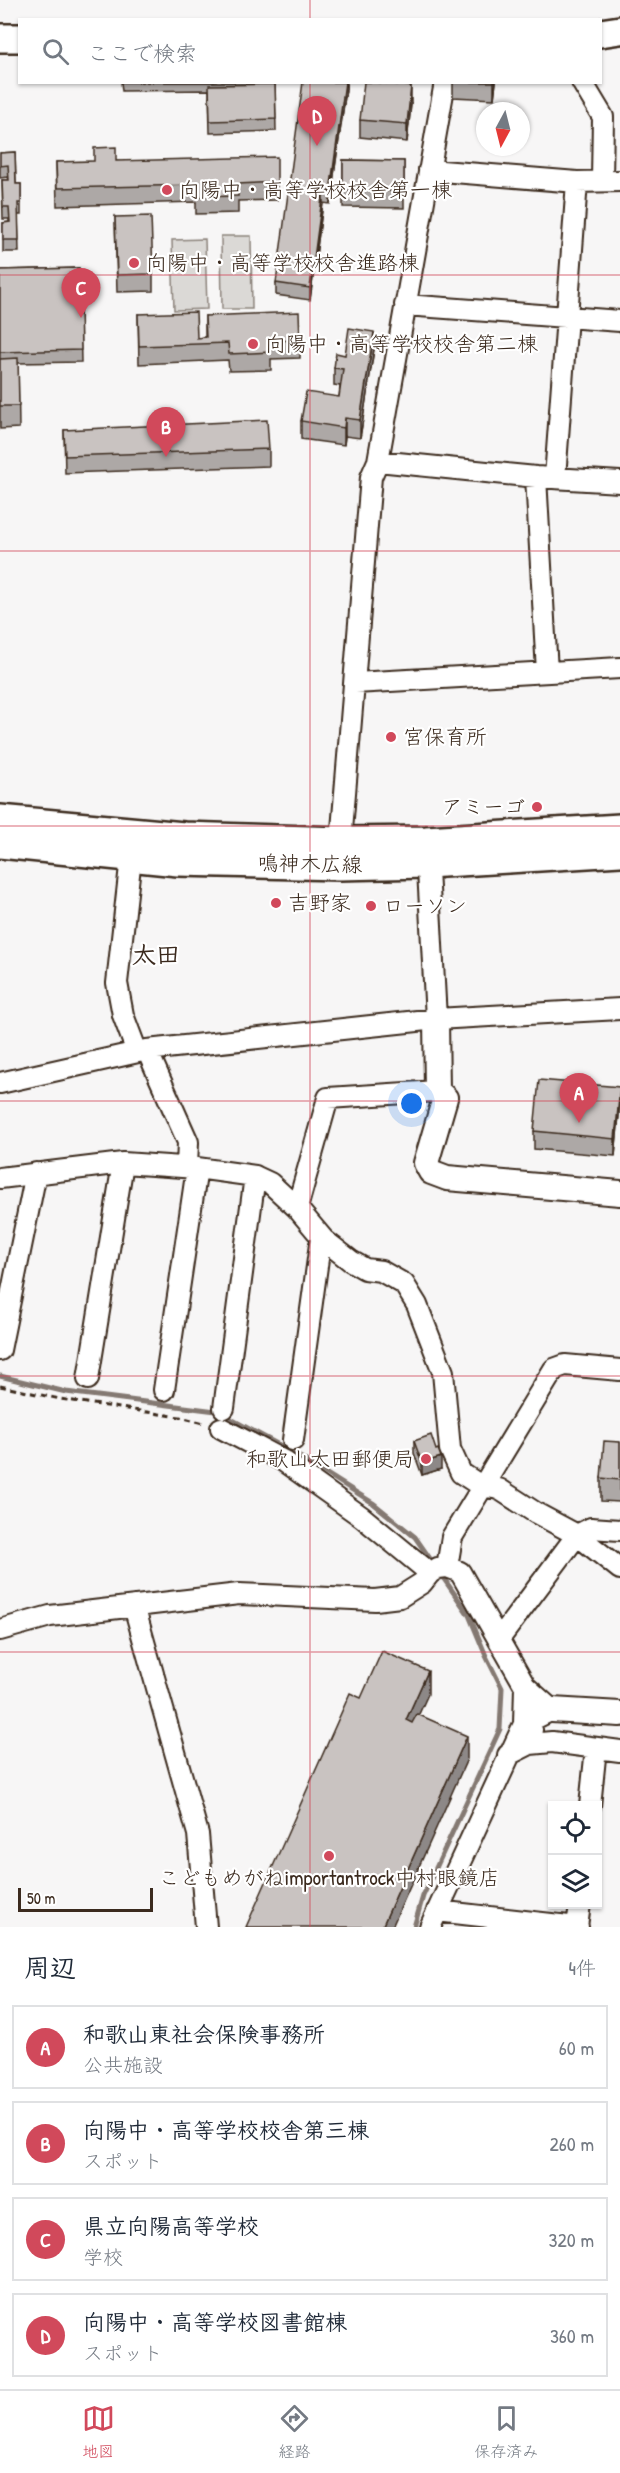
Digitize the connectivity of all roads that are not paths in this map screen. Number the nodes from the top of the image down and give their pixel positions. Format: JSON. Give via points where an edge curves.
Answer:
{"nodes":[{"id":1,"x":620,"y":30,"type":"edge"},
{"id":2,"x":602,"y":33,"type":"edge"},
{"id":3,"x":0,"y":38,"type":"edge"},
{"id":4,"x":18,"y":38,"type":"edge"},
{"id":5,"x":445,"y":84,"type":"edge"},
{"id":6,"x":583,"y":84,"type":"edge"},
{"id":7,"x":429,"y":170,"type":"junction"},
{"id":8,"x":611,"y":181,"type":"edge"},
{"id":9,"x":577,"y":182,"type":"junction"},
{"id":10,"x":405,"y":305,"type":"junction"},
{"id":11,"x":568,"y":317,"type":"junction"},
{"id":12,"x":620,"y":321,"type":"edge"},
{"id":13,"x":378,"y":461,"type":"junction"},
{"id":14,"x":546,"y":477,"type":"junction"},
{"id":15,"x":620,"y":482,"type":"edge"},
{"id":16,"x":620,"y":668,"type":"edge"},
{"id":17,"x":547,"y":672,"type":"junction"},
{"id":18,"x":355,"y":683,"type":"junction"},
{"id":19,"x":0,"y":819,"type":"edge"},
{"id":20,"x":620,"y":828,"type":"edge"},
{"id":21,"x":0,"y":844,"type":"edge"},
{"id":22,"x":427,"y":852,"type":"junction"},
{"id":23,"x":620,"y":852,"type":"edge"},
{"id":24,"x":340,"y":853,"type":"junction"},
{"id":25,"x":131,"y":857,"type":"junction"},
{"id":26,"x":620,"y":1009,"type":"edge"},
{"id":27,"x":436,"y":1019,"type":"junction"},
{"id":28,"x":142,"y":1051,"type":"junction"},
{"id":29,"x":0,"y":1086,"type":"edge"},
{"id":30,"x":437,"y":1091,"type":"junction"},
{"id":31,"x":123,"y":1164,"type":"junction"},
{"id":32,"x":192,"y":1168,"type":"junction"},
{"id":33,"x":36,"y":1173,"type":"junction"},
{"id":34,"x":255,"y":1176,"type":"junction"},
{"id":35,"x":0,"y":1178,"type":"edge"},
{"id":36,"x":620,"y":1193,"type":"edge"},
{"id":37,"x":297,"y":1208,"type":"junction"},
{"id":38,"x":321,"y":1237,"type":"junction"},
{"id":39,"x":0,"y":1350,"type":"edge"},
{"id":40,"x":620,"y":1370,"type":"edge"},
{"id":41,"x":88,"y":1379,"type":"dead end"},
{"id":42,"x":164,"y":1390,"type":"dead end"},
{"id":43,"x":224,"y":1408,"type":"dead end"},
{"id":44,"x":220,"y":1428,"type":"road end"},
{"id":45,"x":293,"y":1440,"type":"dead end"},
{"id":46,"x":481,"y":1486,"type":"junction"},
{"id":47,"x":620,"y":1530,"type":"edge"},
{"id":48,"x":577,"y":1535,"type":"junction"},
{"id":49,"x":620,"y":1569,"type":"edge"},
{"id":50,"x":439,"y":1570,"type":"junction"},
{"id":51,"x":134,"y":1606,"type":"junction"},
{"id":52,"x":0,"y":1630,"type":"edge"},
{"id":53,"x":500,"y":1638,"type":"junction"},
{"id":54,"x":525,"y":1686,"type":"junction"},
{"id":55,"x":552,"y":1710,"type":"junction"},
{"id":56,"x":620,"y":1714,"type":"edge"},
{"id":57,"x":524,"y":1724,"type":"junction"},
{"id":58,"x":552,"y":1742,"type":"junction"},
{"id":59,"x":596,"y":1748,"type":"junction"},
{"id":60,"x":620,"y":1750,"type":"edge"},
{"id":61,"x":508,"y":1755,"type":"junction"},
{"id":62,"x":591,"y":1801,"type":"edge"},
{"id":63,"x":580,"y":1909,"type":"edge"},
{"id":64,"x":433,"y":1919,"type":"edge"},
{"id":65,"x":206,"y":1927,"type":"edge"},
{"id":66,"x":578,"y":1927,"type":"edge"}],
"edges":[{"from":1,"to":2,"type":"main road"},
{"from":3,"to":4,"type":"main road"},
{"from":5,"to":7,"type":"street"},
{"from":6,"to":8,"type":"street","via":[[603,117]]},
{"from":7,"to":9,"type":"street"},
{"from":7,"to":10,"type":"street"},
{"from":8,"to":9,"type":"street"},
{"from":9,"to":11,"type":"street"},
{"from":10,"to":11,"type":"street"},
{"from":10,"to":13,"type":"street"},
{"from":11,"to":12,"type":"street"},
{"from":11,"to":14,"type":"street"},
{"from":13,"to":14,"type":"street"},
{"from":13,"to":18,"type":"street","via":[[370,477]]},
{"from":14,"to":15,"type":"street"},
{"from":14,"to":17,"type":"street"},
{"from":16,"to":17,"type":"street"},
{"from":17,"to":18,"type":"street"},
{"from":18,"to":24,"type":"street"},
{"from":19,"to":24,"type":"main road","name":"鳴神木広線"},
{"from":20,"to":22,"type":"main road","name":"鳴神木広線"},
{"from":21,"to":25,"type":"main road","name":"鳴神木広線"},
{"from":22,"to":23,"type":"main road","name":"鳴神木広線"},
{"from":22,"to":24,"type":"main road","name":"鳴神木広線"},
{"from":22,"to":27,"type":"street"},
{"from":24,"to":25,"type":"main road","name":"鳴神木広線","via":[[178,861]]},
{"from":25,"to":28,"type":"street","via":[[117,983],[123,1015]]},
{"from":26,"to":27,"type":"street"},
{"from":27,"to":28,"type":"street"},
{"from":27,"to":30,"type":"street"},
{"from":28,"to":29,"type":"street"},
{"from":28,"to":32,"type":"street","via":[[188,1142]]},
{"from":30,"to":36,"type":"street","via":[[445,1098],[426,1162],[431,1172],[447,1178]]},
{"from":30,"to":37,"type":"street","via":[[328,1098]]},
{"from":31,"to":32,"type":"street"},
{"from":31,"to":33,"type":"street"},
{"from":31,"to":41,"type":"street"},
{"from":32,"to":34,"type":"street"},
{"from":32,"to":42,"type":"street"},
{"from":33,"to":35,"type":"street"},
{"from":33,"to":39,"type":"street"},
{"from":34,"to":37,"type":"street","via":[[280,1191]]},
{"from":34,"to":43,"type":"street"},
{"from":37,"to":38,"type":"street"},
{"from":38,"to":45,"type":"street"},
{"from":38,"to":46,"type":"street","via":[[365,1269],[404,1284],[413,1298],[443,1372],[450,1449],[461,1473]]},
{"from":40,"to":46,"type":"street","via":[[565,1365],[554,1369]]},
{"from":44,"to":50,"type":"street","via":[[282,1460]]},
{"from":46,"to":48,"type":"street","via":[[499,1489]]},
{"from":46,"to":50,"type":"street","via":[[452,1537]]},
{"from":47,"to":48,"type":"street","via":[[591,1528]]},
{"from":48,"to":49,"type":"street"},
{"from":48,"to":53,"type":"street"},
{"from":50,"to":51,"type":"street","via":[[400,1597],[375,1600],[239,1594]]},
{"from":50,"to":53,"type":"street","via":[[460,1572]]},
{"from":51,"to":52,"type":"street","via":[[50,1616]]},
{"from":51,"to":65,"type":"street","via":[[198,1834]]},
{"from":53,"to":54,"type":"street"},
{"from":54,"to":55,"type":"street"},
{"from":54,"to":57,"type":"street"},
{"from":55,"to":56,"type":"street"},
{"from":55,"to":57,"type":"street"},
{"from":57,"to":58,"type":"street"},
{"from":57,"to":61,"type":"street"},
{"from":58,"to":59,"type":"street"},
{"from":58,"to":61,"type":"street","via":[[530,1744]]},
{"from":59,"to":60,"type":"street"},
{"from":59,"to":62,"type":"street"},
{"from":61,"to":64,"type":"street"},
{"from":63,"to":66,"type":"street"},
{"from":64,"to":66,"type":"street"}]}
